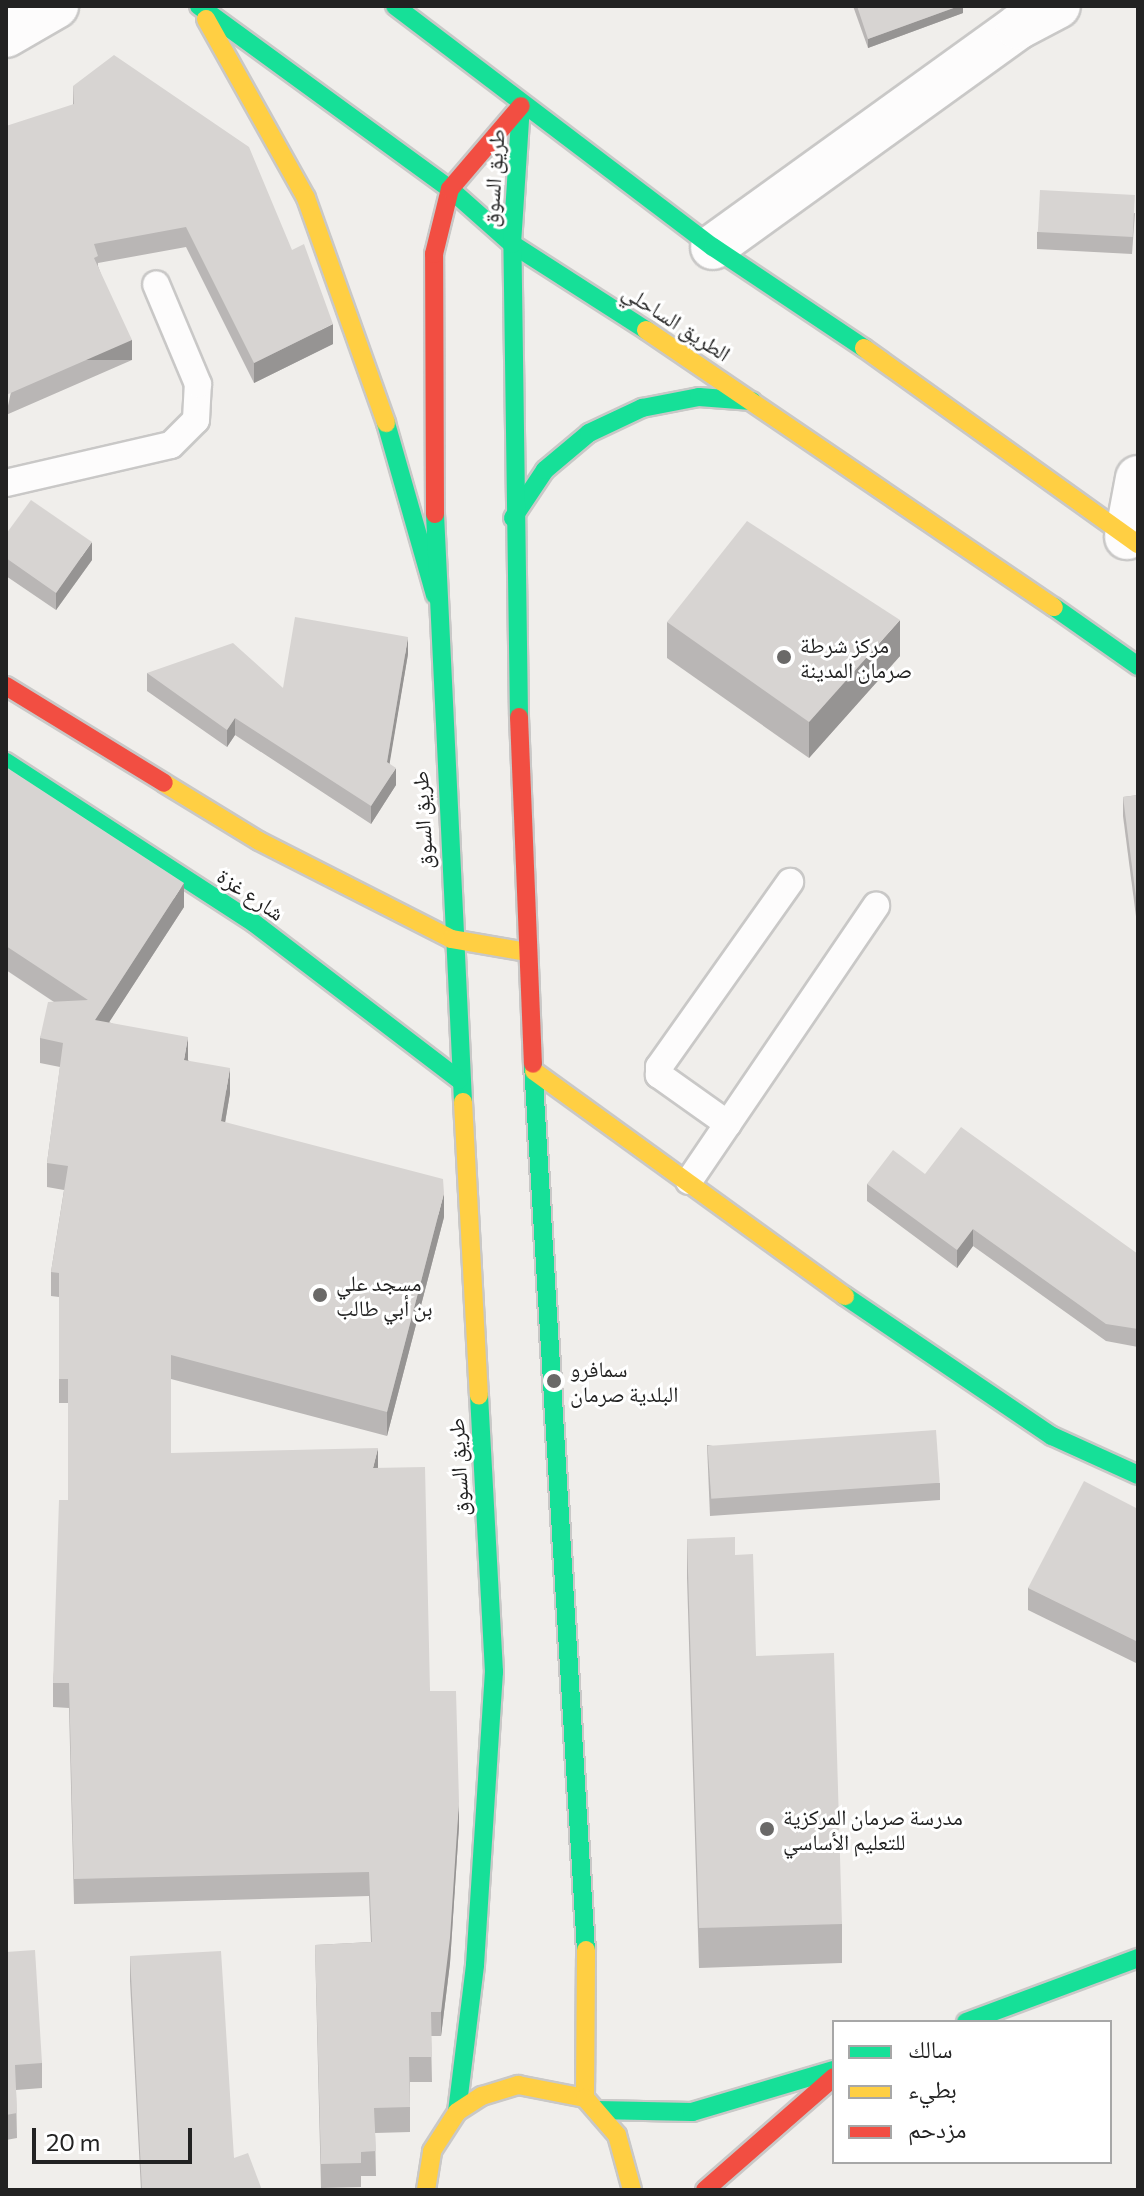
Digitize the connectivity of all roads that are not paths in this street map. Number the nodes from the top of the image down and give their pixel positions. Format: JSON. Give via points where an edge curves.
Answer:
{"nodes":[{"id":1,"x":56,"y":6,"type":"edge"},
{"id":2,"x":199,"y":6,"type":"edge"},
{"id":3,"x":395,"y":6,"type":"edge"},
{"id":4,"x":1058,"y":6,"type":"edge"},
{"id":5,"x":6,"y":35,"type":"edge"},
{"id":6,"x":521,"y":106,"type":"junction"},
{"id":7,"x":450,"y":189,"type":"junction"},
{"id":8,"x":512,"y":244,"type":"junction"},
{"id":9,"x":713,"y":247,"type":"junction"},
{"id":10,"x":156,"y":284,"type":"dead end"},
{"id":11,"x":757,"y":402,"type":"junction"},
{"id":12,"x":1138,"y":478,"type":"edge"},
{"id":13,"x":6,"y":483,"type":"edge"},
{"id":14,"x":513,"y":518,"type":"junction"},
{"id":15,"x":1133,"y":541,"type":"edge"},
{"id":16,"x":435,"y":595,"type":"junction"},
{"id":17,"x":1138,"y":666,"type":"edge"},
{"id":18,"x":6,"y":686,"type":"edge"},
{"id":19,"x":6,"y":762,"type":"edge"},
{"id":20,"x":790,"y":882,"type":"dead end"},
{"id":21,"x":876,"y":906,"type":"dead end"},
{"id":22,"x":451,"y":939,"type":"junction"},
{"id":23,"x":526,"y":952,"type":"junction"},
{"id":24,"x":534,"y":1071,"type":"junction"},
{"id":25,"x":459,"y":1080,"type":"junction"},
{"id":26,"x":728,"y":1124,"type":"junction"},
{"id":27,"x":689,"y":1181,"type":"junction"},
{"id":28,"x":1138,"y":1475,"type":"edge"},
{"id":29,"x":1138,"y":1958,"type":"edge"},
{"id":30,"x":971,"y":2020,"type":"edge"},
{"id":31,"x":832,"y":2071,"type":"edge"},
{"id":32,"x":832,"y":2079,"type":"edge"},
{"id":33,"x":591,"y":2104,"type":"junction"},
{"id":34,"x":457,"y":2112,"type":"junction"},
{"id":35,"x":426,"y":2190,"type":"edge"},
{"id":36,"x":632,"y":2190,"type":"edge"},
{"id":37,"x":705,"y":2190,"type":"edge"}],
"edges":[{"from":1,"to":5,"type":"street"},
{"from":2,"to":7,"type":"main road","name":"الطريق الساحلي"},
{"from":2,"to":16,"type":"main road","via":[[306,198],[375,386]]},
{"from":3,"to":6,"type":"main road"},
{"from":4,"to":9,"type":"street","via":[[1018,27]]},
{"from":6,"to":7,"type":"main road","name":"طريق السوق"},
{"from":6,"to":8,"type":"main road","name":"طريق السوق"},
{"from":6,"to":9,"type":"main road"},
{"from":7,"to":8,"type":"main road","name":"الطريق الساحلي"},
{"from":7,"to":16,"type":"main road","name":"طريق السوق","via":[[434,254]]},
{"from":8,"to":11,"type":"main road","name":"الطريق الساحلي"},
{"from":8,"to":14,"type":"main road","name":"طريق السوق"},
{"from":9,"to":15,"type":"main road","via":[[866,349]]},
{"from":10,"to":13,"type":"lane","via":[[198,384],[196,420],[171,445]]},
{"from":11,"to":14,"type":"main road","via":[[685,400],[642,408],[589,433],[545,470]]},
{"from":11,"to":17,"type":"main road","name":"الطريق الساحلي"},
{"from":12,"to":15,"type":"street"},
{"from":14,"to":23,"type":"main road","name":"طريق السوق"},
{"from":16,"to":22,"type":"main road","name":"طريق السوق"},
{"from":18,"to":22,"type":"main road","via":[[259,841]]},
{"from":19,"to":25,"type":"main road","name":"شارع غزة","via":[[254,923]]},
{"from":20,"to":26,"type":"lane","via":[[659,1067],[659,1075]]},
{"from":21,"to":26,"type":"lane"},
{"from":22,"to":23,"type":"main road"},
{"from":22,"to":25,"type":"main road","name":"طريق السوق"},
{"from":23,"to":24,"type":"main road","name":"طريق السوق"},
{"from":24,"to":27,"type":"main road"},
{"from":24,"to":33,"type":"main road","name":"طريق السوق","via":[[579,1775]]},
{"from":25,"to":34,"type":"main road","name":"طريق السوق","via":[[494,1672],[475,1965]]},
{"from":26,"to":27,"type":"lane"},
{"from":27,"to":28,"type":"main road","via":[[886,1326],[1052,1436]]},
{"from":29,"to":30,"type":"main road"},
{"from":31,"to":33,"type":"main road","via":[[692,2112]]},
{"from":32,"to":37,"type":"main road"},
{"from":33,"to":34,"type":"main road","via":[[518,2085],[482,2096]]},
{"from":33,"to":36,"type":"main road","via":[[628,2159]]},
{"from":34,"to":35,"type":"main road","via":[[432,2151]]}]}
